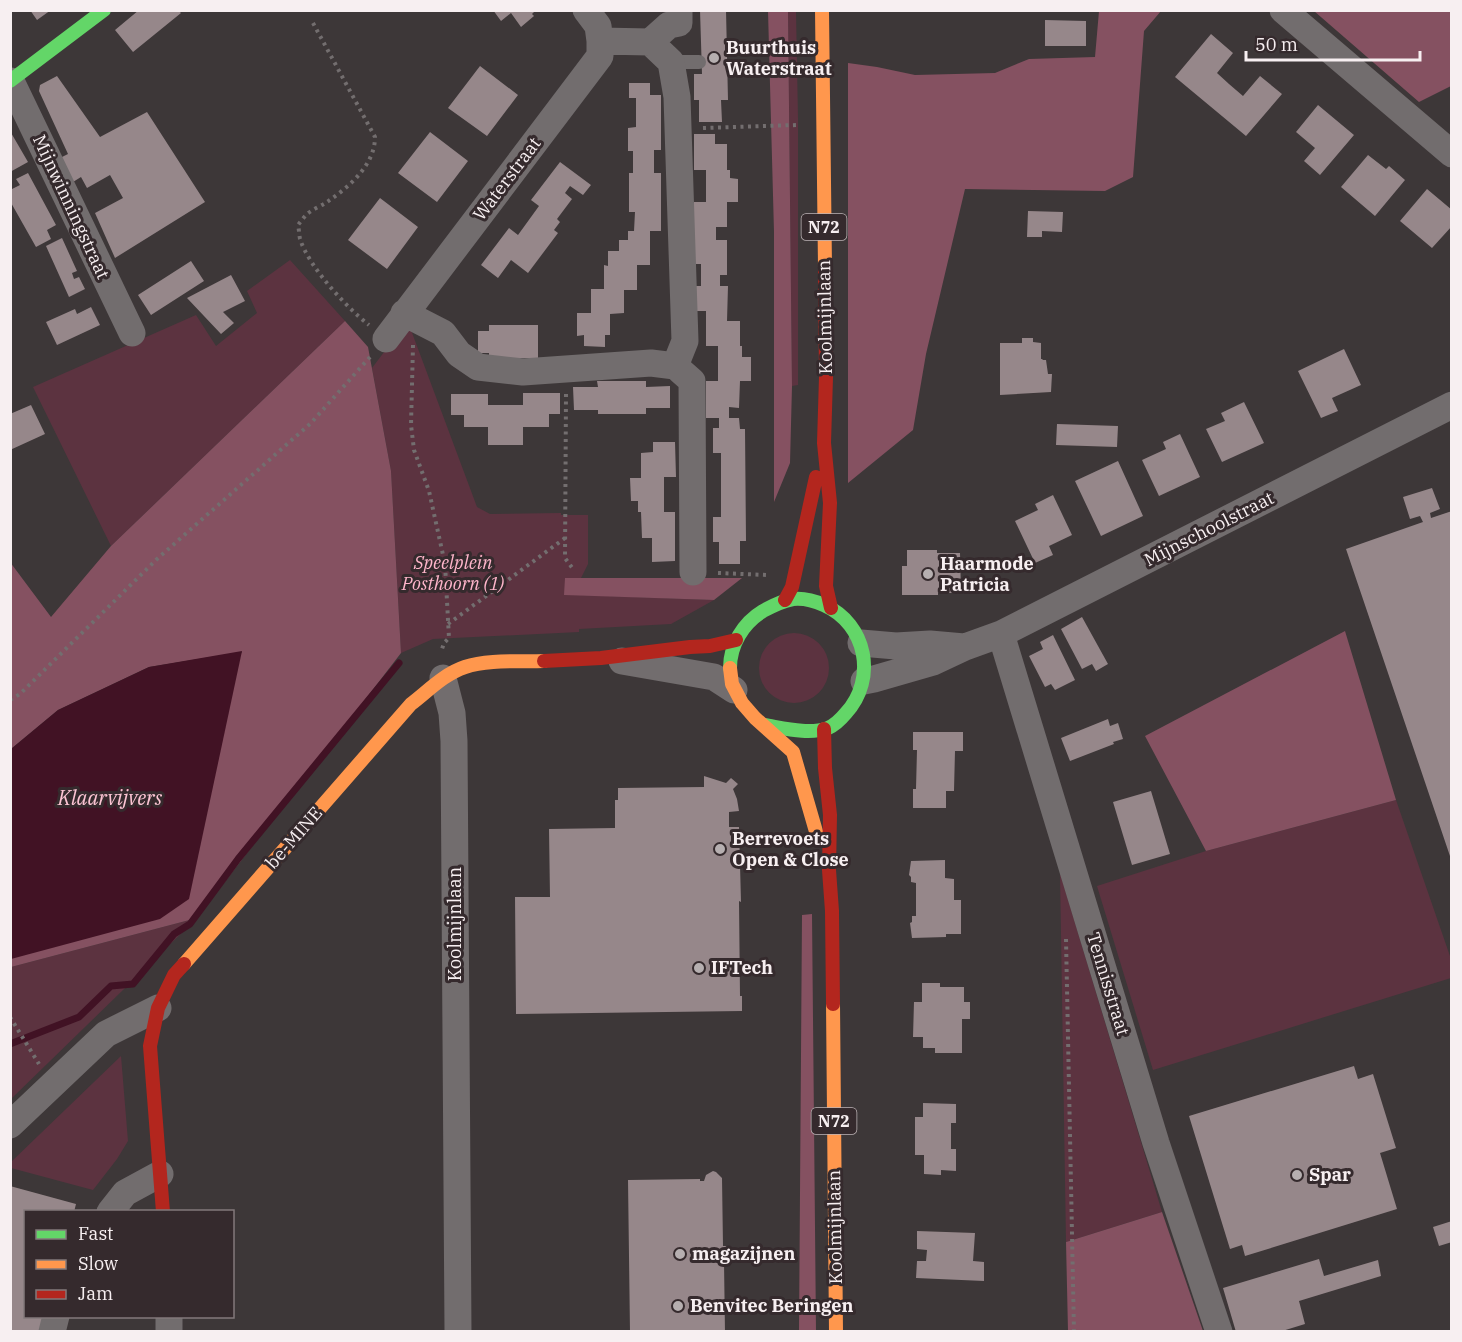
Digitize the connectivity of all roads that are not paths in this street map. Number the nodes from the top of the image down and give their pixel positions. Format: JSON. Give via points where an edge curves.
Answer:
{"nodes":[{"id":1,"x":104,"y":10,"type":"edge"},
{"id":2,"x":586,"y":10,"type":"edge"},
{"id":3,"x":679,"y":10,"type":"edge"},
{"id":4,"x":822,"y":10,"type":"edge"},
{"id":5,"x":1283,"y":10,"type":"edge"},
{"id":6,"x":600,"y":41,"type":"junction"},
{"id":7,"x":650,"y":42,"type":"junction"},
{"id":8,"x":670,"y":62,"type":"junction"},
{"id":9,"x":699,"y":62,"type":"dead end"},
{"id":10,"x":11,"y":81,"type":"edge"},
{"id":11,"x":1452,"y":154,"type":"edge"},
{"id":12,"x":408,"y":315,"type":"junction"},
{"id":13,"x":132,"y":333,"type":"dead end"},
{"id":14,"x":386,"y":339,"type":"road end"},
{"id":15,"x":675,"y":366,"type":"junction"},
{"id":16,"x":1452,"y":405,"type":"edge"},
{"id":17,"x":824,"y":443,"type":"junction"},
{"id":18,"x":693,"y":572,"type":"road end"},
{"id":19,"x":785,"y":600,"type":"junction"},
{"id":20,"x":831,"y":608,"type":"junction"},
{"id":21,"x":1001,"y":634,"type":"junction"},
{"id":22,"x":736,"y":640,"type":"junction"},
{"id":23,"x":861,"y":643,"type":"junction"},
{"id":24,"x":965,"y":648,"type":"junction"},
{"id":25,"x":601,"y":658,"type":"junction"},
{"id":26,"x":443,"y":678,"type":"junction"},
{"id":27,"x":864,"y":681,"type":"junction"},
{"id":28,"x":734,"y":690,"type":"junction"},
{"id":29,"x":764,"y":725,"type":"junction"},
{"id":30,"x":824,"y":729,"type":"junction"},
{"id":31,"x":829,"y":870,"type":"junction"},
{"id":32,"x":158,"y":1008,"type":"junction"},
{"id":33,"x":10,"y":1125,"type":"edge"},
{"id":34,"x":160,"y":1174,"type":"junction"},
{"id":35,"x":111,"y":1210,"type":"edge"},
{"id":36,"x":163,"y":1210,"type":"edge"},
{"id":37,"x":458,"y":1332,"type":"edge"},
{"id":38,"x":836,"y":1332,"type":"edge"},
{"id":39,"x":1219,"y":1332,"type":"edge"}],
"edges":[{"from":1,"to":10,"type":"main road"},
{"from":2,"to":6,"type":"street","via":[[598,26]]},
{"from":3,"to":7,"type":"street","via":[[679,23],[669,25]]},
{"from":4,"to":17,"type":"main road","name":"Koolmijnlaan","number":"N72"},
{"from":5,"to":11,"type":"street"},
{"from":6,"to":7,"type":"street"},
{"from":6,"to":12,"type":"street","name":"Waterstraat","via":[[600,56]]},
{"from":7,"to":8,"type":"street"},
{"from":8,"to":9,"type":"lane"},
{"from":8,"to":15,"type":"street","via":[[677,97],[685,341]]},
{"from":10,"to":13,"type":"street","name":"Mijnwinningstraat"},
{"from":12,"to":14,"type":"street","name":"Waterstraat"},
{"from":12,"to":15,"type":"street","via":[[443,333],[459,354],[478,367],[523,372],[651,363]]},
{"from":15,"to":18,"type":"street","via":[[692,381]]},
{"from":16,"to":21,"type":"street","name":"Mijnschoolstraat"},
{"from":17,"to":19,"type":"main road","name":"Koolmijnlaan","number":"N72","via":[[792,587]]},
{"from":17,"to":20,"type":"main road","name":"Koolmijnlaan","number":"N72","via":[[830,502],[826,586]]},
{"from":19,"to":20,"type":"main road","via":[[801,599]]},
{"from":19,"to":22,"type":"main road","name":"Koolmijnlaan","number":"N72","via":[[754,616]]},
{"from":20,"to":23,"type":"main road","via":[[844,617]]},
{"from":21,"to":24,"type":"street","name":"Mijnschoolstraat"},
{"from":21,"to":39,"type":"street","name":"Tennisstraat","via":[[1156,1143]]},
{"from":22,"to":25,"type":"main road","name":"Koolmijnlaan"},
{"from":22,"to":28,"type":"main road","name":"Koolmijnlaan","number":"N72","via":[[730,671]]},
{"from":23,"to":24,"type":"street","name":"Mijnschoolstraat"},
{"from":23,"to":27,"type":"main road"},
{"from":24,"to":27,"type":"street","name":"Mijnschoolstraat","via":[[933,662]]},
{"from":25,"to":26,"type":"main road","name":"Koolmijnlaan","via":[[487,663]]},
{"from":25,"to":28,"type":"street","name":"Koolmijnlaan","via":[[714,677]]},
{"from":26,"to":32,"type":"main road","name":"be-MINE","via":[[411,704],[174,975]]},
{"from":26,"to":37,"type":"street","name":"Koolmijnlaan","via":[[454,741]]},
{"from":27,"to":30,"type":"main road","via":[[850,710]]},
{"from":28,"to":29,"type":"main road","name":"Koolmijnlaan","number":"N72","via":[[751,716]]},
{"from":29,"to":30,"type":"main road"},
{"from":29,"to":31,"type":"main road","name":"Koolmijnlaan","number":"N72","via":[[792,750]]},
{"from":30,"to":31,"type":"main road","name":"Koolmijnlaan","number":"N72"},
{"from":31,"to":38,"type":"main road","name":"Koolmijnlaan","number":"N72"},
{"from":32,"to":33,"type":"street","via":[[106,1034]]},
{"from":32,"to":34,"type":"main road","name":"be-MINE","via":[[150,1046]]},
{"from":34,"to":35,"type":"street","via":[[124,1193]]},
{"from":34,"to":36,"type":"main road","name":"be-MINE"}]}
